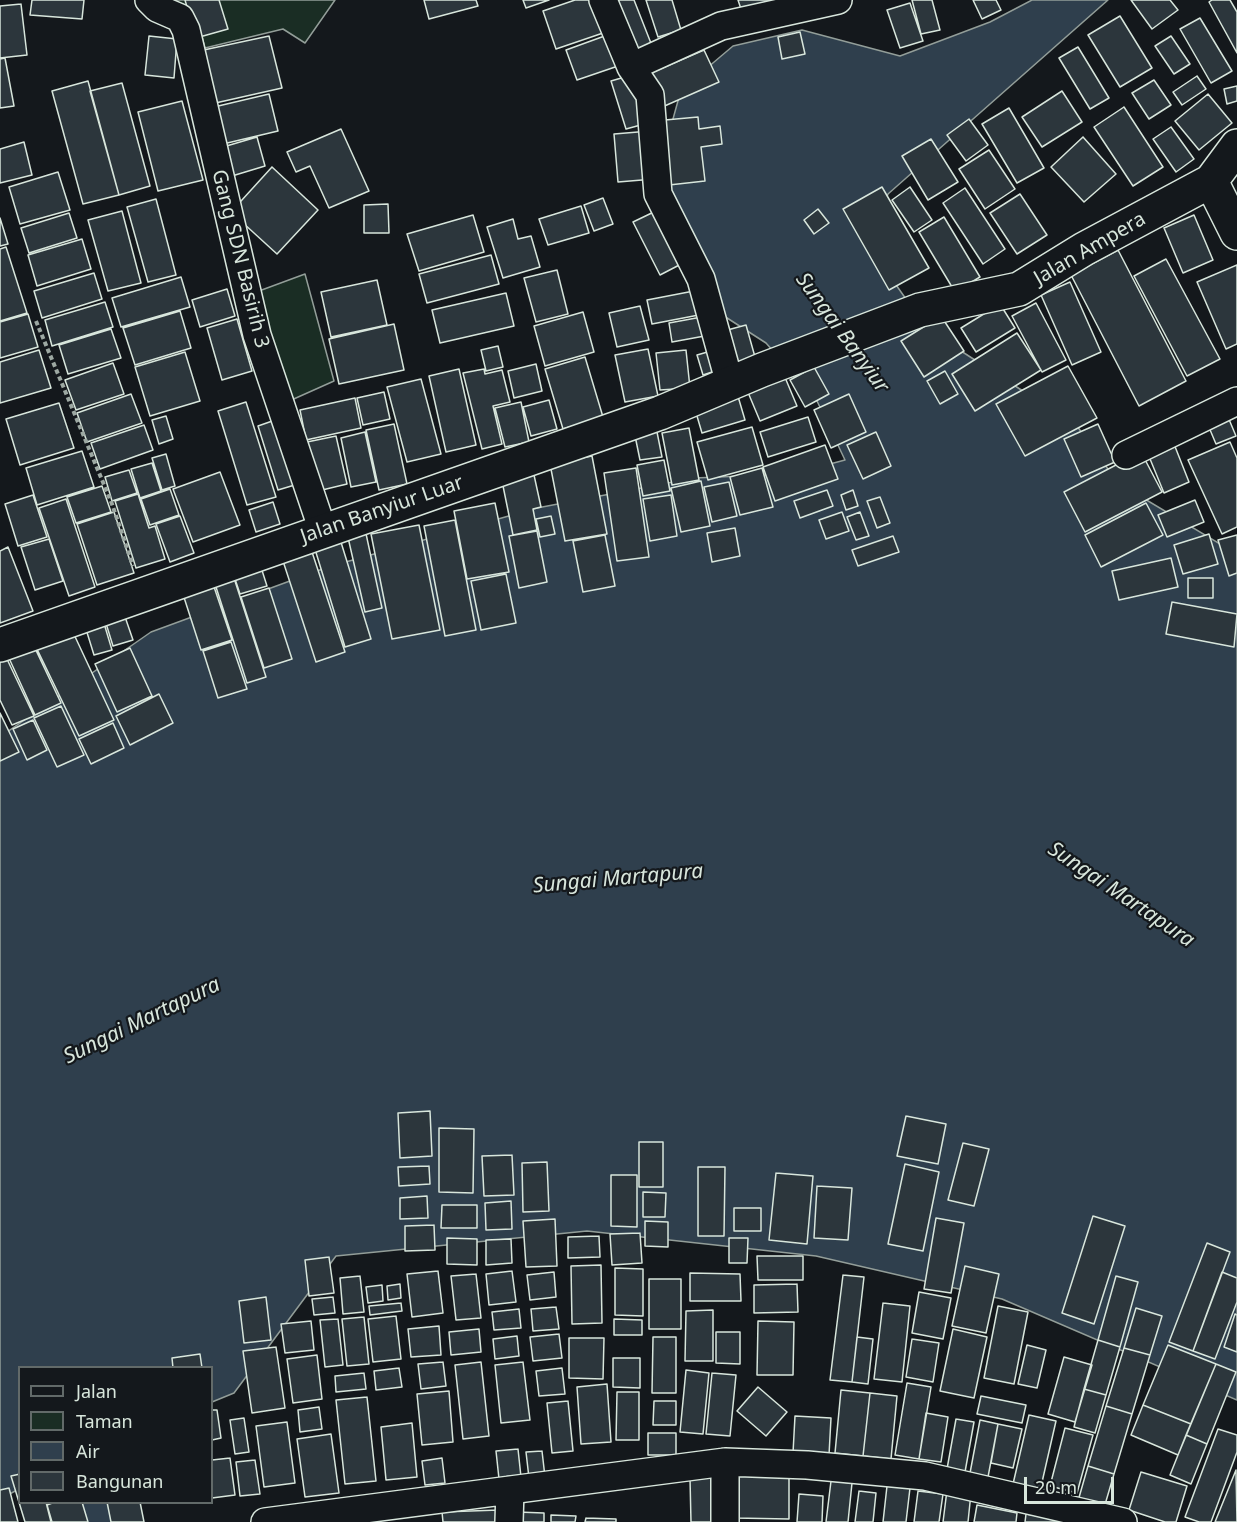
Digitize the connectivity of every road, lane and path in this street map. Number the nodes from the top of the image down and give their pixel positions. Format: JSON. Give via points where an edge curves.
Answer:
{"nodes":[{"id":1,"x":149,"y":0,"type":"edge"},
{"id":2,"x":603,"y":0,"type":"edge"},
{"id":3,"x":838,"y":0,"type":"edge"},
{"id":4,"x":631,"y":67,"type":"junction"},
{"id":5,"x":1237,"y":146,"type":"edge"},
{"id":6,"x":1211,"y":181,"type":"junction"},
{"id":7,"x":1237,"y":233,"type":"edge"},
{"id":8,"x":36,"y":321,"type":"dead end"},
{"id":9,"x":762,"y":370,"type":"joint"},
{"id":10,"x":730,"y":384,"type":"junction"},
{"id":11,"x":1237,"y":402,"type":"edge"},
{"id":12,"x":1126,"y":455,"type":"dead end"},
{"id":13,"x":323,"y":531,"type":"junction"},
{"id":14,"x":150,"y":591,"type":"junction"},
{"id":15,"x":0,"y":645,"type":"edge"},
{"id":16,"x":725,"y":1462,"type":"junction"},
{"id":17,"x":510,"y":1490,"type":"junction"},
{"id":18,"x":265,"y":1522,"type":"edge"},
{"id":19,"x":509,"y":1522,"type":"edge"},
{"id":20,"x":724,"y":1522,"type":"edge"},
{"id":21,"x":1123,"y":1522,"type":"edge"}],
"edges":[{"from":1,"to":13,"type":"street","name":"Gang SDN Basirih 3","via":[[180,18],[186,30],[257,335]]},
{"from":2,"to":4,"type":"street"},
{"from":3,"to":4,"type":"street","via":[[722,26]]},
{"from":4,"to":10,"type":"street","via":[[650,95],[658,194],[701,279]]},
{"from":5,"to":6,"type":"street","name":"Jalan Ampera"},
{"from":6,"to":7,"type":"street"},
{"from":6,"to":9,"type":"street","name":"Jalan Ampera","via":[[1084,249],[1019,290],[920,310]]},
{"from":8,"to":14,"type":"path","via":[[138,577]]},
{"from":9,"to":10,"type":"street","name":"Jalan Banyiur Luar"},
{"from":10,"to":13,"type":"street","name":"Jalan Banyiur Luar","via":[[660,413]]},
{"from":11,"to":12,"type":"street"},
{"from":13,"to":14,"type":"street","name":"Jalan Banyiur Luar"},
{"from":14,"to":15,"type":"street","name":"Jalan Banyiur Luar"},
{"from":16,"to":17,"type":"street"},
{"from":16,"to":20,"type":"street"},
{"from":16,"to":21,"type":"street","via":[[925,1476]]},
{"from":17,"to":18,"type":"street"},
{"from":17,"to":19,"type":"street"}]}
